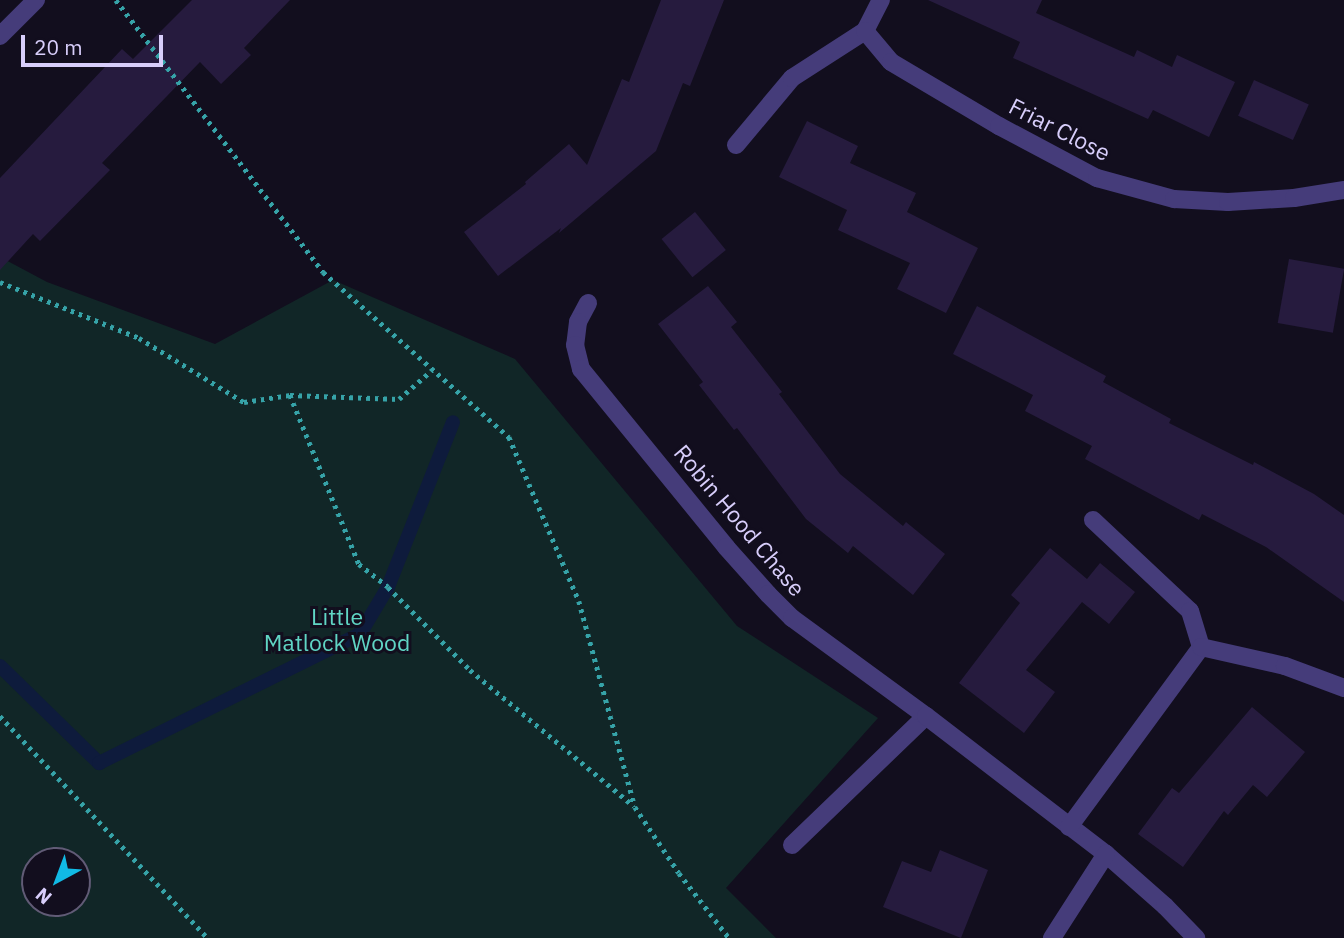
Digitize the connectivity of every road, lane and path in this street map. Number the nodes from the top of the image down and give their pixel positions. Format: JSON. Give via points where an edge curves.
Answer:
{"nodes":[{"id":1,"x":36,"y":0,"type":"edge"},
{"id":2,"x":116,"y":0,"type":"edge"},
{"id":3,"x":881,"y":0,"type":"edge"},
{"id":4,"x":865,"y":31,"type":"junction"},
{"id":5,"x":0,"y":36,"type":"edge"},
{"id":6,"x":736,"y":145,"type":"dead end"},
{"id":7,"x":1344,"y":190,"type":"edge"},
{"id":8,"x":0,"y":282,"type":"edge"},
{"id":9,"x":588,"y":303,"type":"dead end"},
{"id":10,"x":432,"y":370,"type":"junction"},
{"id":11,"x":290,"y":395,"type":"junction"},
{"id":12,"x":1093,"y":520,"type":"dead end"},
{"id":13,"x":1201,"y":647,"type":"junction"},
{"id":14,"x":1344,"y":688,"type":"edge"},
{"id":15,"x":0,"y":716,"type":"edge"},
{"id":16,"x":926,"y":716,"type":"junction"},
{"id":17,"x":635,"y":807,"type":"junction"},
{"id":18,"x":1069,"y":827,"type":"junction"},
{"id":19,"x":792,"y":845,"type":"dead end"},
{"id":20,"x":1106,"y":854,"type":"junction"},
{"id":21,"x":208,"y":938,"type":"edge"},
{"id":22,"x":729,"y":938,"type":"edge"},
{"id":23,"x":1052,"y":938,"type":"edge"},
{"id":24,"x":1196,"y":938,"type":"edge"}],
"edges":[{"from":1,"to":5,"type":"street"},
{"from":2,"to":10,"type":"path","via":[[323,272]]},
{"from":3,"to":4,"type":"street"},
{"from":4,"to":6,"type":"street","via":[[792,78]]},
{"from":4,"to":7,"type":"street","name":"Friar Close","via":[[891,62],[1097,178],[1174,199],[1201,201],[1294,198]]},
{"from":8,"to":11,"type":"path","via":[[139,338],[244,402]]},
{"from":9,"to":16,"type":"street","name":"Robin Hood Chase","via":[[578,322],[575,345],[581,369],[726,547],[792,618]]},
{"from":10,"to":11,"type":"path","via":[[399,399]]},
{"from":10,"to":17,"type":"path","via":[[509,437],[579,601]]},
{"from":11,"to":17,"type":"path","via":[[359,564],[470,670]]},
{"from":12,"to":13,"type":"street","via":[[1190,611]]},
{"from":13,"to":14,"type":"street","via":[[1285,666]]},
{"from":13,"to":18,"type":"street"},
{"from":15,"to":21,"type":"path"},
{"from":16,"to":18,"type":"street","name":"Robin Hood Chase"},
{"from":16,"to":19,"type":"street"},
{"from":17,"to":22,"type":"path"},
{"from":18,"to":20,"type":"street","name":"Robin Hood Chase"},
{"from":20,"to":23,"type":"street"},
{"from":20,"to":24,"type":"street","name":"Robin Hood Chase"}]}
